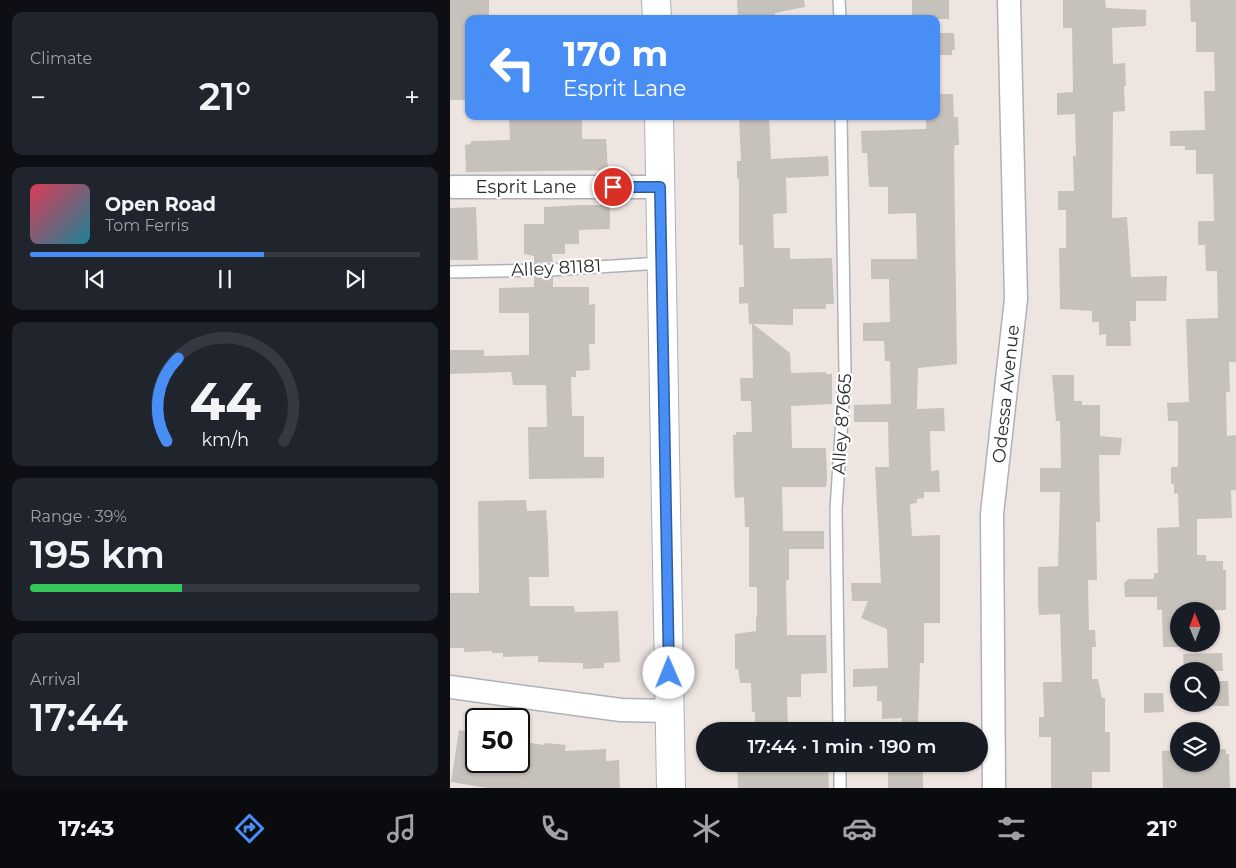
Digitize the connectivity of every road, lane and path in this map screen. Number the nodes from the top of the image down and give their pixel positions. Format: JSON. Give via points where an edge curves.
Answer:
{"nodes":[{"id":1,"x":656,"y":0,"type":"edge"},
{"id":2,"x":839,"y":0,"type":"edge"},
{"id":3,"x":1008,"y":0,"type":"edge"},
{"id":4,"x":657,"y":15,"type":"edge"},
{"id":5,"x":840,"y":15,"type":"edge"},
{"id":6,"x":658,"y":120,"type":"edge"},
{"id":7,"x":841,"y":120,"type":"edge"},
{"id":8,"x":452,"y":187,"type":"dead end"},
{"id":9,"x":660,"y":187,"type":"junction"},
{"id":10,"x":661,"y":263,"type":"junction"},
{"id":11,"x":450,"y":272,"type":"edge"},
{"id":12,"x":450,"y":687,"type":"edge"},
{"id":13,"x":670,"y":710,"type":"junction"},
{"id":14,"x":839,"y":722,"type":"edge"},
{"id":15,"x":840,"y":772,"type":"edge"},
{"id":16,"x":671,"y":788,"type":"edge"},
{"id":17,"x":840,"y":788,"type":"edge"},
{"id":18,"x":994,"y":788,"type":"edge"}],
"edges":[{"from":1,"to":4,"type":"main road"},
{"from":2,"to":5,"type":"lane"},
{"from":3,"to":18,"type":"street","name":"Odessa Avenue","via":[[1016,299],[992,514]]},
{"from":6,"to":9,"type":"main road"},
{"from":7,"to":14,"type":"lane","name":"Alley 87665","via":[[845,373],[836,510]]},
{"from":8,"to":9,"type":"street","name":"Esprit Lane"},
{"from":9,"to":10,"type":"main road"},
{"from":10,"to":11,"type":"lane","name":"Alley 81181"},
{"from":10,"to":13,"type":"main road"},
{"from":12,"to":13,"type":"street","via":[[621,710]]},
{"from":13,"to":16,"type":"main road"},
{"from":15,"to":17,"type":"lane"}]}
